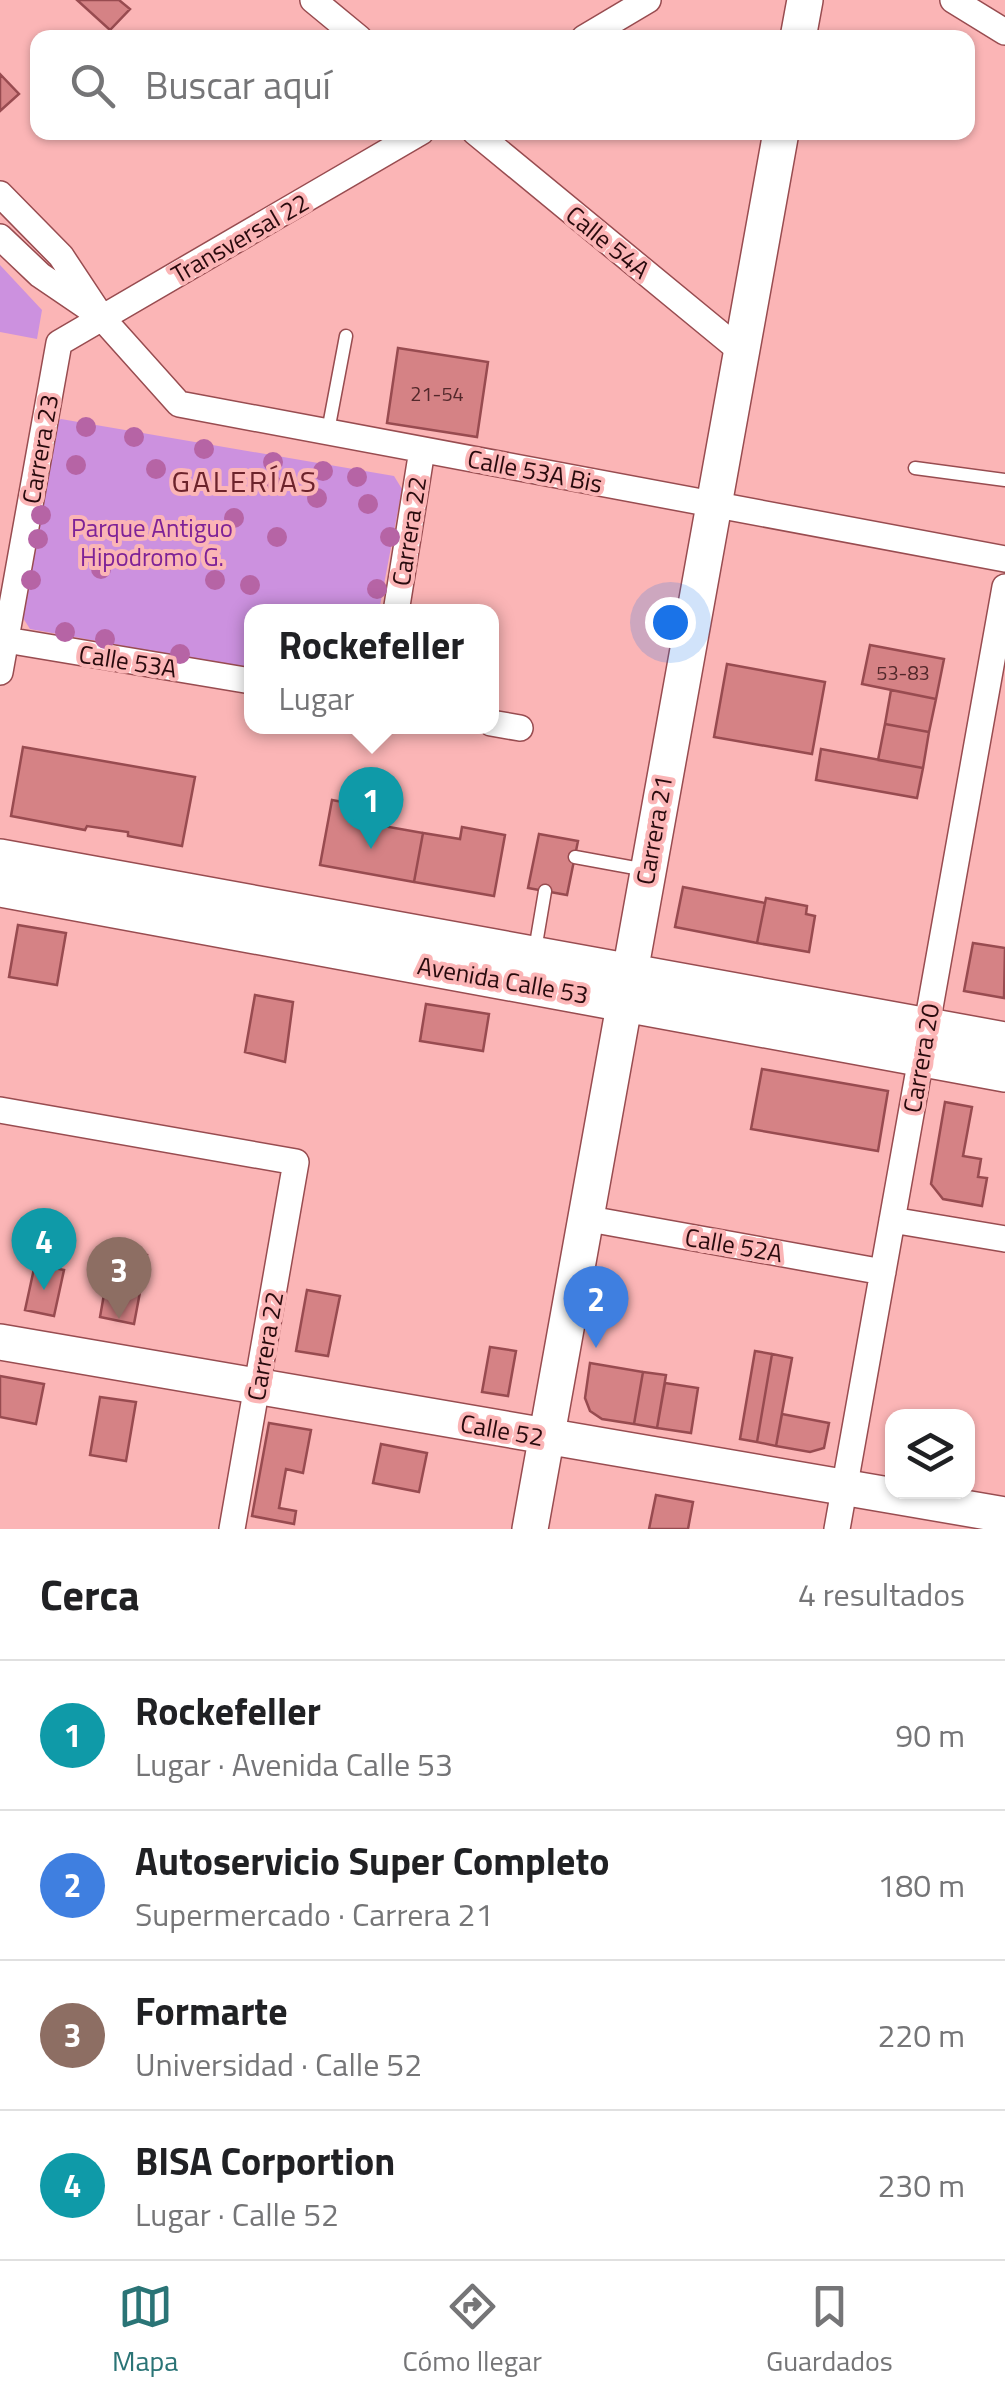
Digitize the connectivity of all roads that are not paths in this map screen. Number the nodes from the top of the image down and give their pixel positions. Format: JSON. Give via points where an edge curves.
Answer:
{"nodes":[{"id":1,"x":648,"y":0,"type":"edge"},
{"id":2,"x":805,"y":0,"type":"edge"},
{"id":3,"x":952,"y":0,"type":"edge"},
{"id":4,"x":318,"y":1,"type":"edge"},
{"id":5,"x":350,"y":30,"type":"edge"},
{"id":6,"x":597,"y":30,"type":"edge"},
{"id":7,"x":799,"y":30,"type":"edge"},
{"id":8,"x":1005,"y":32,"type":"edge"},
{"id":9,"x":407,"y":140,"type":"edge"},
{"id":10,"x":485,"y":140,"type":"edge"},
{"id":11,"x":780,"y":140,"type":"edge"},
{"id":12,"x":0,"y":194,"type":"edge"},
{"id":13,"x":0,"y":236,"type":"edge"},
{"id":14,"x":102,"y":318,"type":"junction"},
{"id":15,"x":346,"y":336,"type":"dead end"},
{"id":16,"x":59,"y":343,"type":"joint"},
{"id":17,"x":741,"y":351,"type":"junction"},
{"id":18,"x":328,"y":432,"type":"junction"},
{"id":19,"x":422,"y":450,"type":"junction"},
{"id":20,"x":916,"y":468,"type":"dead end"},
{"id":21,"x":1005,"y":480,"type":"edge"},
{"id":22,"x":713,"y":504,"type":"junction"},
{"id":23,"x":1005,"y":559,"type":"edge"},
{"id":24,"x":1005,"y":587,"type":"edge"},
{"id":25,"x":397,"y":604,"type":"edge"},
{"id":26,"x":6,"y":640,"type":"junction"},
{"id":27,"x":0,"y":672,"type":"edge"},
{"id":28,"x":244,"y":681,"type":"edge"},
{"id":29,"x":499,"y":724,"type":"edge"},
{"id":30,"x":520,"y":728,"type":"dead end"},
{"id":31,"x":0,"y":857,"type":"edge"},
{"id":32,"x":575,"y":858,"type":"dead end"},
{"id":33,"x":646,"y":870,"type":"junction"},
{"id":34,"x":0,"y":889,"type":"edge"},
{"id":35,"x":545,"y":892,"type":"dead end"},
{"id":36,"x":534,"y":952,"type":"junction"},
{"id":37,"x":625,"y":985,"type":"junction"},
{"id":38,"x":1005,"y":1040,"type":"edge"},
{"id":39,"x":925,"y":1042,"type":"junction"},
{"id":40,"x":1005,"y":1074,"type":"edge"},
{"id":41,"x":0,"y":1110,"type":"edge"},
{"id":42,"x":584,"y":1218,"type":"junction"},
{"id":43,"x":892,"y":1220,"type":"junction"},
{"id":44,"x":1005,"y":1238,"type":"edge"},
{"id":45,"x":883,"y":1272,"type":"junction"},
{"id":46,"x":0,"y":1342,"type":"edge"},
{"id":47,"x":258,"y":1387,"type":"junction"},
{"id":48,"x":546,"y":1437,"type":"junction"},
{"id":49,"x":844,"y":1488,"type":"junction"},
{"id":50,"x":1005,"y":1515,"type":"edge"},
{"id":51,"x":232,"y":1529,"type":"edge"},
{"id":52,"x":530,"y":1529,"type":"edge"},
{"id":53,"x":837,"y":1529,"type":"edge"}],
"edges":[{"from":1,"to":6,"type":"street"},
{"from":2,"to":7,"type":"street"},
{"from":3,"to":8,"type":"street"},
{"from":4,"to":5,"type":"street"},
{"from":9,"to":14,"type":"street","name":"Transversal 22"},
{"from":10,"to":17,"type":"street","name":"Calle 54A"},
{"from":11,"to":17,"type":"street","name":"Carrera 21"},
{"from":12,"to":14,"type":"street","via":[[61,256]]},
{"from":13,"to":14,"type":"street"},
{"from":14,"to":16,"type":"street","name":"Transversal 22"},
{"from":14,"to":18,"type":"street","name":"Calle 53A Bis","via":[[180,404]]},
{"from":15,"to":18,"type":"lane"},
{"from":16,"to":26,"type":"street","name":"Carrera 23"},
{"from":17,"to":22,"type":"street","name":"Carrera 21"},
{"from":18,"to":19,"type":"street","name":"Calle 53A Bis"},
{"from":19,"to":22,"type":"street","name":"Calle 53A Bis"},
{"from":19,"to":25,"type":"street","name":"Carrera 22"},
{"from":20,"to":21,"type":"lane"},
{"from":22,"to":23,"type":"street","name":"Calle 53A Bis"},
{"from":22,"to":33,"type":"street","name":"Carrera 21"},
{"from":24,"to":39,"type":"street","name":"Carrera 20"},
{"from":26,"to":27,"type":"street","name":"Carrera 23"},
{"from":26,"to":28,"type":"street","name":"Calle 53A"},
{"from":29,"to":30,"type":"street"},
{"from":31,"to":36,"type":"street","name":"Avenida Calle 53"},
{"from":32,"to":33,"type":"lane"},
{"from":33,"to":37,"type":"street","name":"Carrera 21"},
{"from":34,"to":37,"type":"street","name":"Avenida Calle 53"},
{"from":35,"to":36,"type":"lane"},
{"from":36,"to":37,"type":"street","name":"Avenida Calle 53"},
{"from":37,"to":39,"type":"street","name":"Avenida Calle 53"},
{"from":37,"to":42,"type":"street","name":"Carrera 21"},
{"from":38,"to":39,"type":"street","name":"Avenida Calle 53"},
{"from":39,"to":40,"type":"street","name":"Avenida Calle 53"},
{"from":39,"to":43,"type":"street","name":"Carrera 20"},
{"from":41,"to":47,"type":"street","name":"Carrera 22","via":[[296,1162]]},
{"from":42,"to":45,"type":"street","name":"Calle 52A"},
{"from":42,"to":48,"type":"street","name":"Carrera 21"},
{"from":43,"to":44,"type":"street"},
{"from":43,"to":45,"type":"street","name":"Carrera 20"},
{"from":45,"to":49,"type":"street","name":"Carrera 20"},
{"from":46,"to":47,"type":"street","name":"Calle 52"},
{"from":47,"to":48,"type":"street","name":"Calle 52"},
{"from":47,"to":51,"type":"street","name":"Carrera 22"},
{"from":48,"to":49,"type":"street","name":"Calle 52"},
{"from":48,"to":52,"type":"street","name":"Carrera 21"},
{"from":49,"to":50,"type":"street","name":"Calle 52"},
{"from":49,"to":53,"type":"street","name":"Carrera 20"}]}
